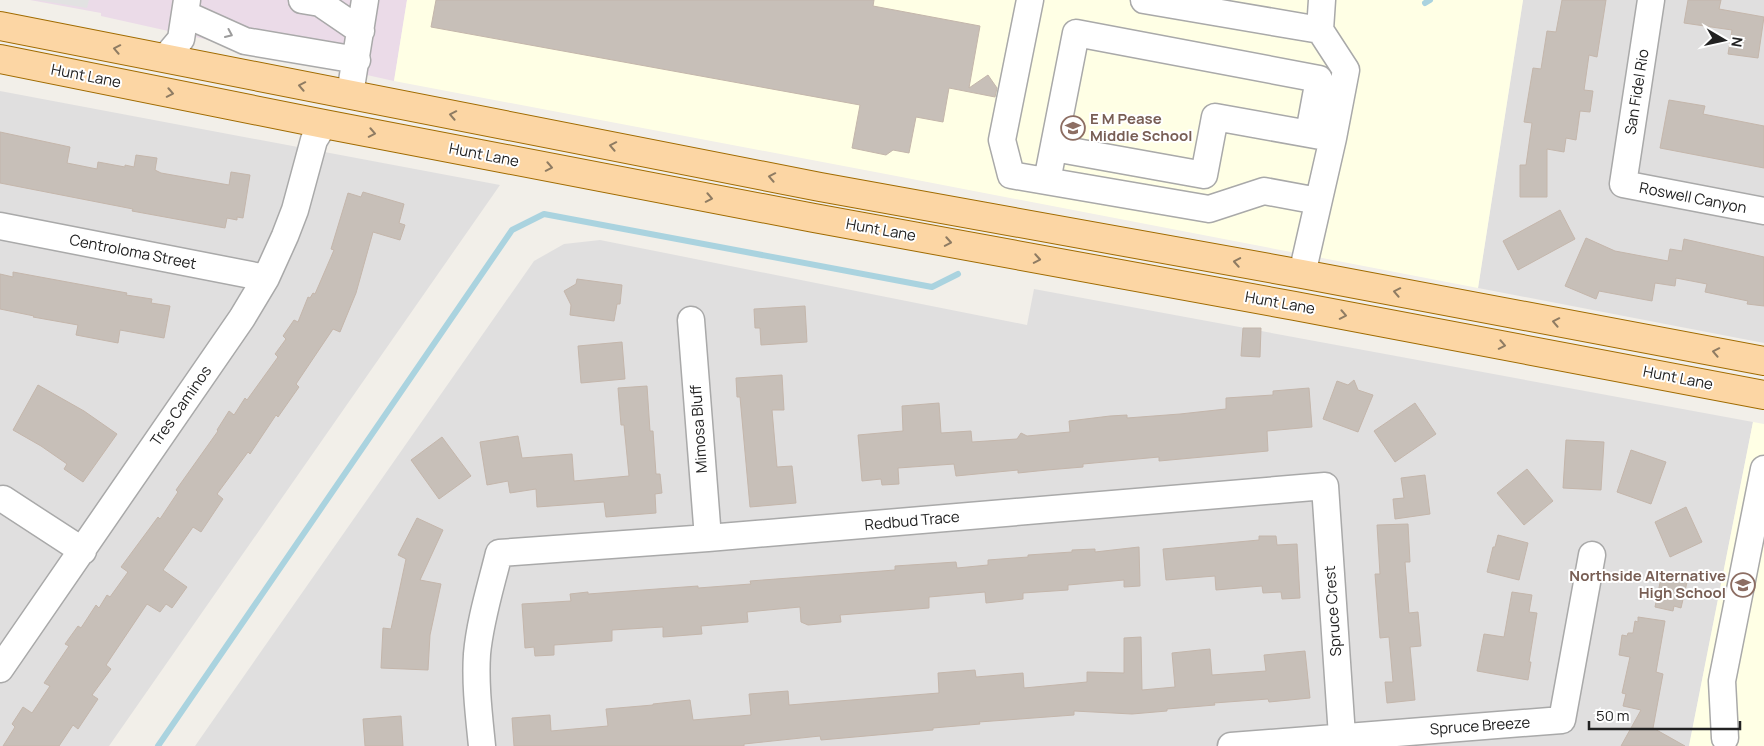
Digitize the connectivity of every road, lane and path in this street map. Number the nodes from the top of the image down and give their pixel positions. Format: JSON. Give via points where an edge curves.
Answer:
{"nodes":[{"id":1,"x":302,"y":0,"type":"edge"},
{"id":2,"x":365,"y":0,"type":"edge"},
{"id":3,"x":1030,"y":0,"type":"edge"},
{"id":4,"x":1144,"y":0,"type":"edge"},
{"id":5,"x":1322,"y":0,"type":"edge"},
{"id":6,"x":1651,"y":0,"type":"edge"},
{"id":7,"x":186,"y":7,"type":"edge"},
{"id":8,"x":0,"y":26,"type":"edge"},
{"id":9,"x":1320,"y":30,"type":"junction"},
{"id":10,"x":361,"y":31,"type":"junction"},
{"id":11,"x":165,"y":58,"type":"junction"},
{"id":12,"x":0,"y":59,"type":"edge"},
{"id":13,"x":357,"y":60,"type":"junction"},
{"id":14,"x":106,"y":80,"type":"junction"},
{"id":15,"x":350,"y":94,"type":"junction"},
{"id":16,"x":324,"y":124,"type":"junction"},
{"id":17,"x":1321,"y":136,"type":"junction"},
{"id":18,"x":1054,"y":148,"type":"junction"},
{"id":19,"x":1047,"y":181,"type":"junction"},
{"id":20,"x":1623,"y":184,"type":"joint"},
{"id":21,"x":820,"y":187,"type":"junction"},
{"id":22,"x":1318,"y":201,"type":"junction"},
{"id":23,"x":1764,"y":211,"type":"edge"},
{"id":24,"x":814,"y":218,"type":"junction"},
{"id":25,"x":0,"y":226,"type":"edge"},
{"id":26,"x":1302,"y":274,"type":"junction"},
{"id":27,"x":266,"y":278,"type":"junction"},
{"id":28,"x":1295,"y":306,"type":"junction"},
{"id":29,"x":691,"y":320,"type":"dead end"},
{"id":30,"x":1764,"y":361,"type":"edge"},
{"id":31,"x":1764,"y":395,"type":"edge"},
{"id":32,"x":1764,"y":469,"type":"edge"},
{"id":33,"x":1325,"y":486,"type":"joint"},
{"id":34,"x":3,"y":499,"type":"dead end"},
{"id":35,"x":708,"y":538,"type":"junction"},
{"id":36,"x":82,"y":551,"type":"junction"},
{"id":37,"x":1592,"y":556,"type":"dead end"},
{"id":38,"x":0,"y":669,"type":"edge"},
{"id":39,"x":1342,"y":736,"type":"junction"},
{"id":40,"x":1724,"y":738,"type":"dead end"},
{"id":41,"x":482,"y":746,"type":"edge"},
{"id":42,"x":1231,"y":746,"type":"edge"}],
"edges":[{"from":1,"to":10,"type":"street","via":[[320,3]]},
{"from":2,"to":10,"type":"street"},
{"from":3,"to":19,"type":"street","via":[[1002,140],[1011,175]]},
{"from":4,"to":9,"type":"street"},
{"from":5,"to":9,"type":"street"},
{"from":6,"to":20,"type":"street","name":"San Fidel Rio"},
{"from":7,"to":11,"type":"street","via":[[181,39]]},
{"from":7,"to":13,"type":"street","one_way":true,"via":[[245,41]]},
{"from":11,"to":8,"type":"main road","name":"Hunt Lane","one_way":true},
{"from":9,"to":17,"type":"street","via":[[1346,70]]},
{"from":10,"to":13,"type":"street"},
{"from":11,"to":14,"type":"main road","via":[[135,75]]},
{"from":15,"to":11,"type":"main road","name":"Hunt Lane","one_way":true},
{"from":12,"to":14,"type":"main road","name":"Hunt Lane"},
{"from":13,"to":15,"type":"street"},
{"from":14,"to":16,"type":"main road","name":"Hunt Lane","one_way":true},
{"from":15,"to":16,"type":"main road"},
{"from":21,"to":15,"type":"main road","name":"Hunt Lane","one_way":true},
{"from":16,"to":24,"type":"main road","name":"Hunt Lane","one_way":true},
{"from":16,"to":27,"type":"street","name":"Tres Caminos","via":[[314,140],[294,210]]},
{"from":17,"to":18,"type":"street","via":[[1215,117],[1204,175]]},
{"from":17,"to":18,"type":"street","via":[[1318,79],[1076,33]]},
{"from":17,"to":22,"type":"street"},
{"from":18,"to":19,"type":"street"},
{"from":19,"to":22,"type":"street","via":[[1209,209],[1264,191]]},
{"from":20,"to":23,"type":"street","name":"Roswell Canyon"},
{"from":21,"to":24,"type":"main road"},
{"from":26,"to":21,"type":"main road","name":"Hunt Lane","one_way":true},
{"from":22,"to":26,"type":"street"},
{"from":24,"to":28,"type":"main road","name":"Hunt Lane","one_way":true},
{"from":25,"to":27,"type":"street","name":"Centroloma Street"},
{"from":26,"to":28,"type":"main road"},
{"from":30,"to":26,"type":"main road","name":"Hunt Lane","one_way":true},
{"from":27,"to":36,"type":"street","name":"Tres Caminos"},
{"from":28,"to":31,"type":"main road","name":"Hunt Lane","one_way":true},
{"from":29,"to":35,"type":"street","name":"Mimosa Bluff"},
{"from":32,"to":40,"type":"street","via":[[1722,681]]},
{"from":33,"to":35,"type":"street","name":"Redbud Trace"},
{"from":33,"to":39,"type":"street","name":"Spruce Crest"},
{"from":34,"to":36,"type":"street"},
{"from":35,"to":41,"type":"street","name":"Redbud Trace","via":[[499,553],[477,654]]},
{"from":36,"to":38,"type":"street","name":"Tres Caminos"},
{"from":37,"to":39,"type":"street","name":"Spruce Breeze","via":[[1562,720]]},
{"from":39,"to":42,"type":"street","name":"Spruce Breeze"}]}
